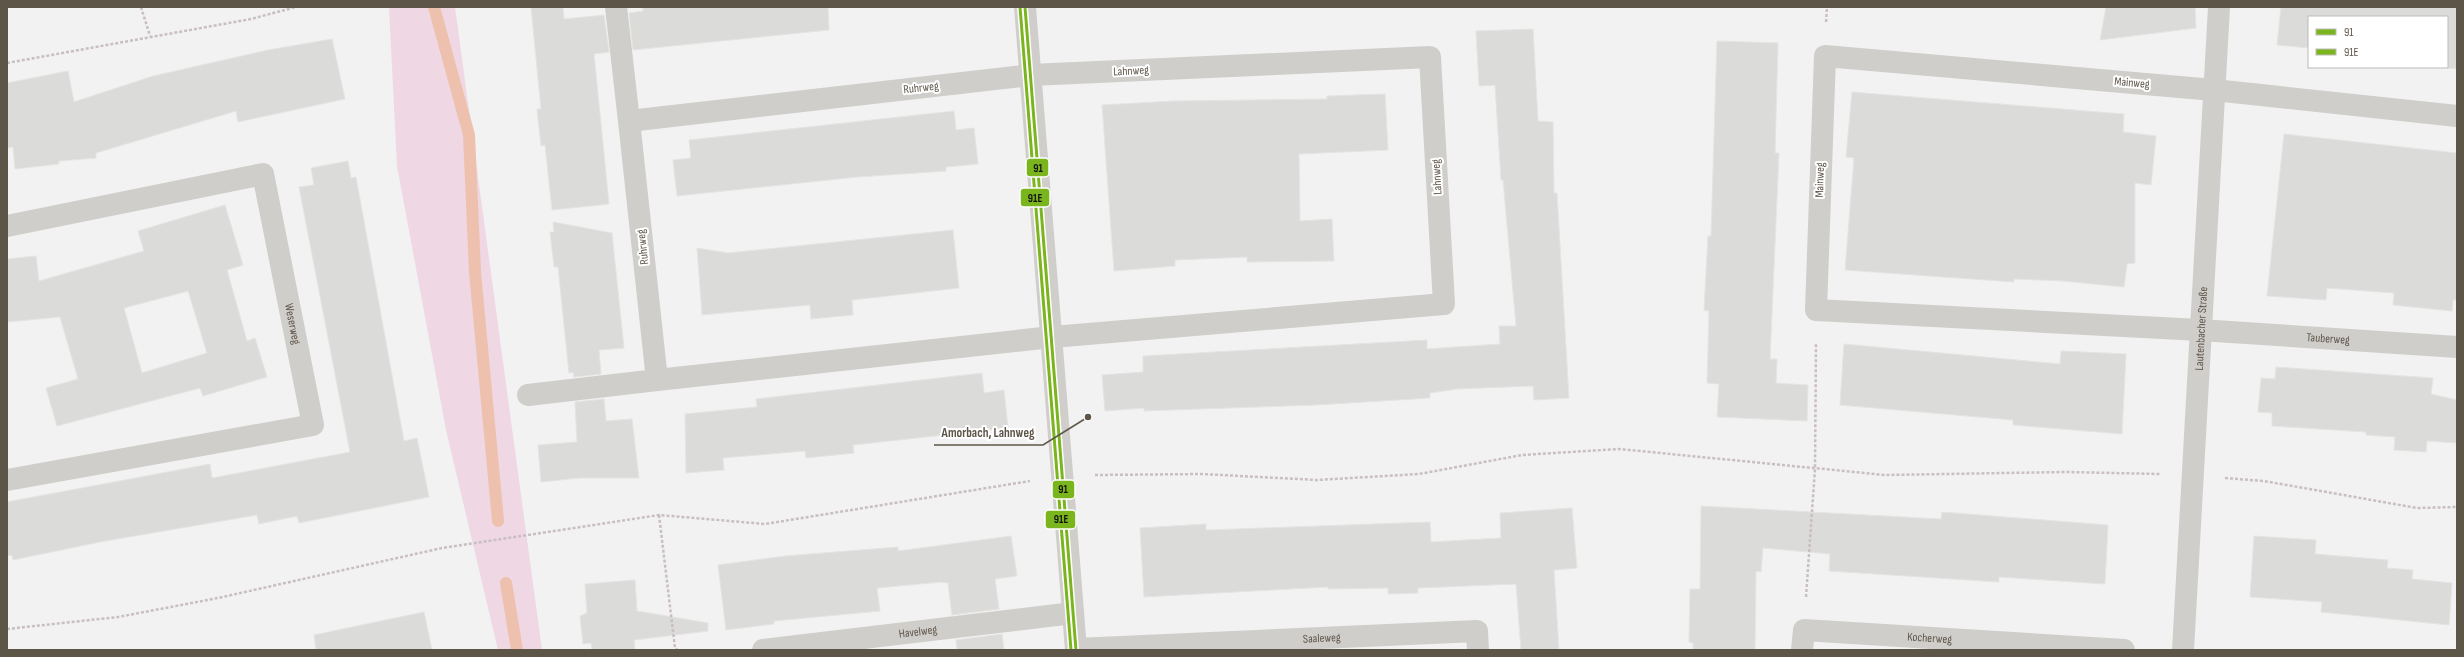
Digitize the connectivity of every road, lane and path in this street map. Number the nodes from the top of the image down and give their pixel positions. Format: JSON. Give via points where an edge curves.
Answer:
{"nodes":[{"id":1,"x":141,"y":7,"type":"edge"},
{"id":2,"x":296,"y":7,"type":"edge"},
{"id":3,"x":616,"y":7,"type":"edge"},
{"id":4,"x":1025,"y":7,"type":"edge"},
{"id":5,"x":2220,"y":7,"type":"edge"},
{"id":6,"x":150,"y":36,"type":"junction"},
{"id":7,"x":7,"y":63,"type":"edge"},
{"id":8,"x":1031,"y":75,"type":"junction"},
{"id":9,"x":2214,"y":90,"type":"junction"},
{"id":10,"x":2457,"y":116,"type":"edge"},
{"id":11,"x":629,"y":121,"type":"junction"},
{"id":12,"x":7,"y":226,"type":"edge"},
{"id":13,"x":1816,"y":310,"type":"junction"},
{"id":14,"x":2200,"y":330,"type":"junction"},
{"id":15,"x":1052,"y":337,"type":"junction"},
{"id":16,"x":2457,"y":347,"type":"edge"},
{"id":17,"x":657,"y":380,"type":"junction"},
{"id":18,"x":528,"y":395,"type":"dead end"},
{"id":19,"x":1815,"y":469,"type":"junction"},
{"id":20,"x":2193,"y":474,"type":"junction"},
{"id":21,"x":1064,"y":476,"type":"junction"},
{"id":22,"x":7,"y":480,"type":"edge"},
{"id":23,"x":2457,"y":507,"type":"edge"},
{"id":24,"x":659,"y":515,"type":"junction"},
{"id":25,"x":1073,"y":613,"type":"junction"},
{"id":26,"x":7,"y":629,"type":"edge"},
{"id":27,"x":1803,"y":640,"type":"edge"},
{"id":28,"x":1076,"y":649,"type":"edge"},
{"id":29,"x":677,"y":650,"type":"edge"},
{"id":30,"x":763,"y":650,"type":"edge"},
{"id":31,"x":1478,"y":650,"type":"edge"},
{"id":32,"x":2124,"y":650,"type":"edge"},
{"id":33,"x":2183,"y":650,"type":"edge"}],
"edges":[{"from":1,"to":6,"type":"path"},
{"from":2,"to":6,"type":"path","via":[[251,19]]},
{"from":3,"to":11,"type":"street"},
{"from":4,"to":8,"type":"street"},
{"from":5,"to":9,"type":"street","name":"Lautenbacher Straße"},
{"from":6,"to":7,"type":"path"},
{"from":8,"to":11,"type":"street","name":"Ruhrweg"},
{"from":8,"to":15,"type":"street"},
{"from":8,"to":15,"type":"street","name":"Lahnweg","via":[[1430,57],[1444,304]]},
{"from":9,"to":10,"type":"street"},
{"from":9,"to":13,"type":"street","name":"Mainweg","via":[[1824,56]]},
{"from":9,"to":14,"type":"street","name":"Lautenbacher Straße"},
{"from":11,"to":17,"type":"street","name":"Ruhrweg"},
{"from":12,"to":22,"type":"street","name":"Weserweg","via":[[263,174],[313,425]]},
{"from":13,"to":14,"type":"street"},
{"from":13,"to":19,"type":"path"},
{"from":14,"to":16,"type":"street","name":"Tauberweg"},
{"from":14,"to":20,"type":"street","name":"Lautenbacher Straße"},
{"from":15,"to":17,"type":"street"},
{"from":15,"to":21,"type":"street"},
{"from":17,"to":18,"type":"street"},
{"from":19,"to":20,"type":"path","via":[[1885,474]]},
{"from":19,"to":21,"type":"path","via":[[1710,456],[1618,449],[1522,455],[1419,474],[1318,480],[1202,474]]},
{"from":19,"to":27,"type":"path"},
{"from":20,"to":23,"type":"path","via":[[2264,482],[2417,508]]},
{"from":20,"to":33,"type":"street","name":"Lautenbacher Straße"},
{"from":21,"to":24,"type":"path","via":[[765,524]]},
{"from":21,"to":25,"type":"street"},
{"from":24,"to":26,"type":"path","via":[[442,548],[218,598],[118,617]]},
{"from":24,"to":29,"type":"path"},
{"from":25,"to":28,"type":"street"},
{"from":25,"to":30,"type":"street","name":"Havelweg"},
{"from":27,"to":32,"type":"street","name":"Kocherweg"},
{"from":28,"to":31,"type":"street","name":"Saaleweg","via":[[1477,631]]}]}
